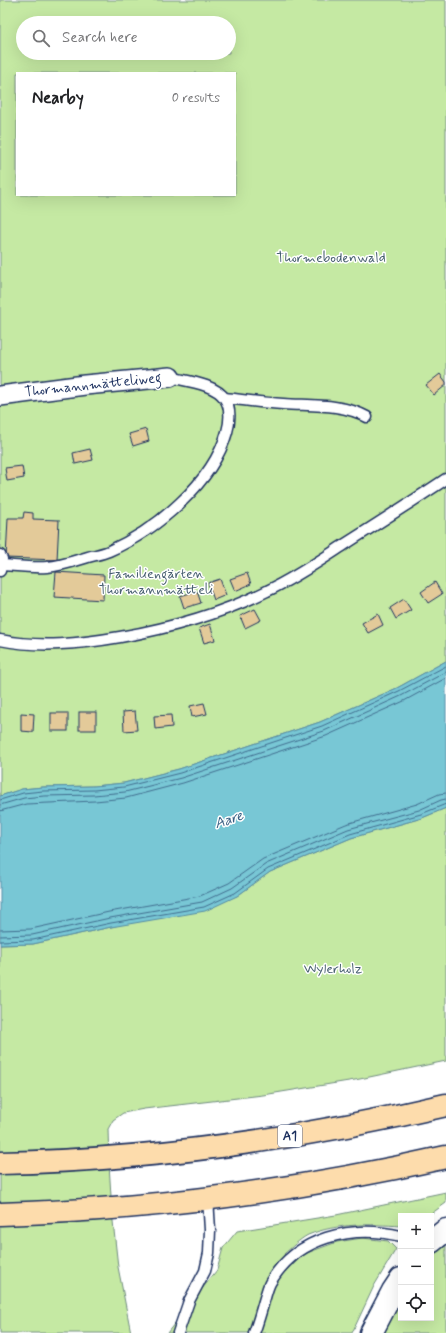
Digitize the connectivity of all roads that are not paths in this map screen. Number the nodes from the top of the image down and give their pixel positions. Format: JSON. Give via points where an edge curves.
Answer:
{"nodes":[{"id":1,"x":170,"y":377,"type":"joint"},
{"id":2,"x":0,"y":396,"type":"edge"},
{"id":3,"x":225,"y":398,"type":"junction"},
{"id":4,"x":367,"y":417,"type":"dead end"},
{"id":5,"x":446,"y":479,"type":"edge"},
{"id":6,"x":0,"y":555,"type":"edge"},
{"id":7,"x":1,"y":568,"type":"edge"},
{"id":8,"x":0,"y":640,"type":"edge"},
{"id":9,"x":446,"y":1105,"type":"edge"},
{"id":10,"x":446,"y":1157,"type":"edge"},
{"id":11,"x":0,"y":1163,"type":"edge"},
{"id":12,"x":208,"y":1198,"type":"junction"},
{"id":13,"x":0,"y":1214,"type":"edge"},
{"id":14,"x":446,"y":1230,"type":"edge"},
{"id":15,"x":398,"y":1236,"type":"edge"},
{"id":16,"x":434,"y":1240,"type":"edge"},
{"id":17,"x":398,"y":1284,"type":"edge"},
{"id":18,"x":178,"y":1333,"type":"edge"},
{"id":19,"x":254,"y":1333,"type":"edge"},
{"id":20,"x":371,"y":1333,"type":"edge"}],
"edges":[{"from":1,"to":2,"type":"street","name":"Thormannmätteliweg"},
{"from":1,"to":3,"type":"lane","name":"Thormannmätteliweg","via":[[199,383],[217,391]]},
{"from":3,"to":4,"type":"lane","via":[[332,407]]},
{"from":3,"to":7,"type":"lane","via":[[230,419],[219,453],[196,488],[160,520],[108,551],[57,566]]},
{"from":5,"to":8,"type":"lane","via":[[302,573],[236,605],[182,623],[86,643],[51,645]]},
{"from":6,"to":7,"type":"lane"},
{"from":9,"to":11,"type":"highway","number":"A1","via":[[243,1143],[131,1156]]},
{"from":10,"to":12,"type":"highway","via":[[364,1174]]},
{"from":12,"to":13,"type":"highway","via":[[78,1211]]},
{"from":12,"to":18,"type":"lane","via":[[209,1253],[205,1271],[189,1301]]},
{"from":14,"to":16,"type":"street"},
{"from":15,"to":19,"type":"lane","via":[[377,1232],[347,1232],[301,1249],[283,1264],[269,1285]]},
{"from":17,"to":20,"type":"street"}]}
